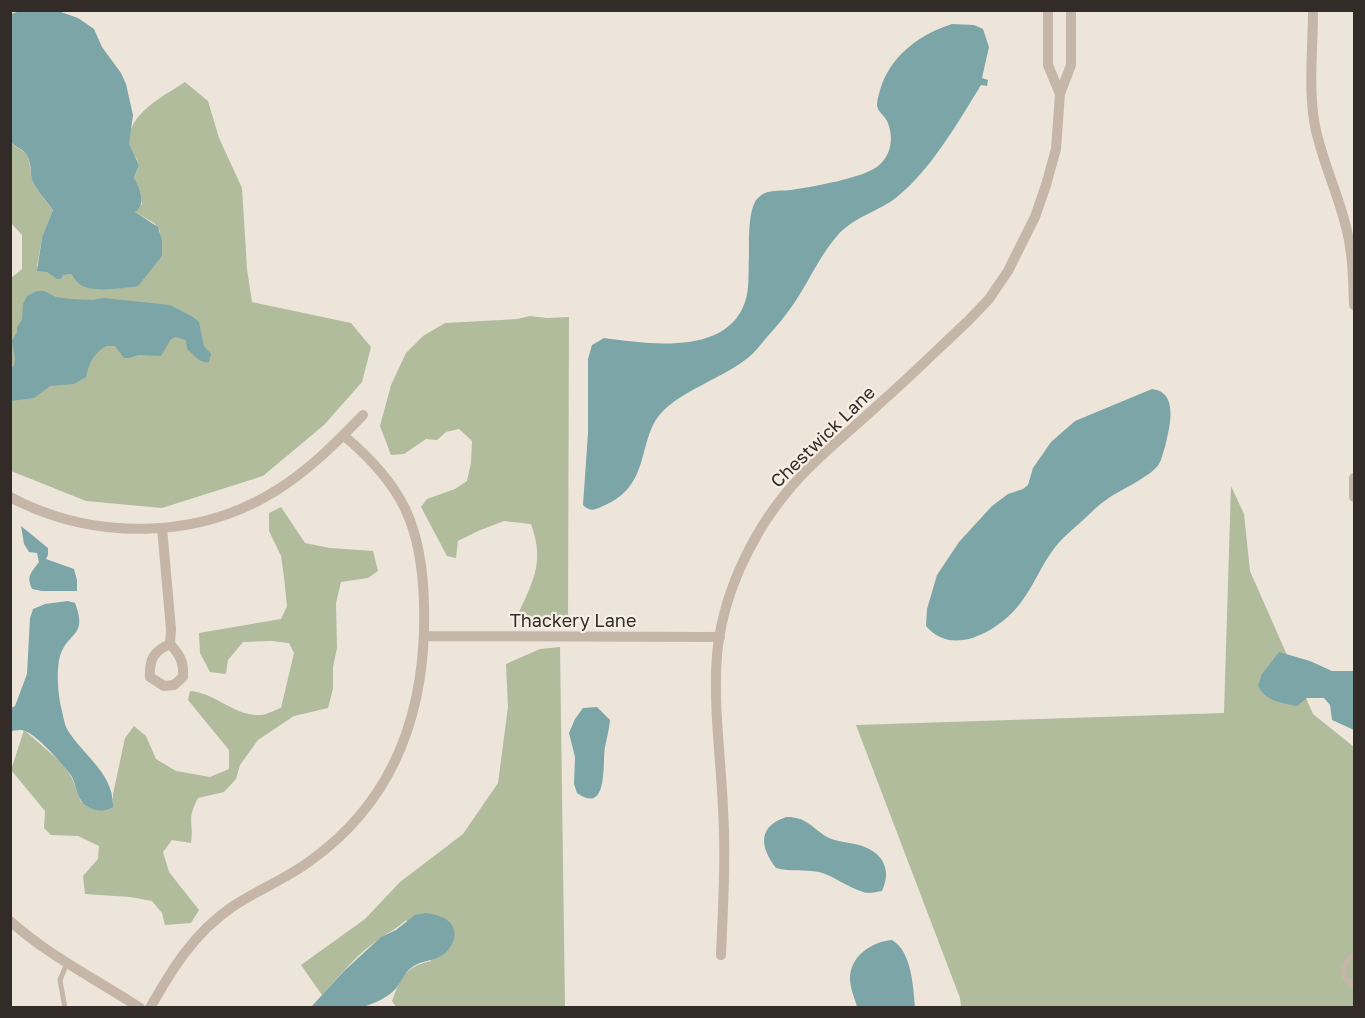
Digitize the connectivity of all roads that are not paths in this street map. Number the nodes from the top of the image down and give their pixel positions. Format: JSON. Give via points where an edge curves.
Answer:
{"nodes":[{"id":1,"x":1048,"y":10,"type":"edge"},
{"id":2,"x":1071,"y":10,"type":"edge"},
{"id":3,"x":1313,"y":10,"type":"edge"},
{"id":4,"x":1060,"y":94,"type":"junction"},
{"id":5,"x":1354,"y":305,"type":"edge"},
{"id":6,"x":363,"y":415,"type":"dead end"},
{"id":7,"x":343,"y":435,"type":"junction"},
{"id":8,"x":1354,"y":478,"type":"edge"},
{"id":9,"x":10,"y":497,"type":"edge"},
{"id":10,"x":1354,"y":497,"type":"edge"},
{"id":11,"x":162,"y":528,"type":"junction"},
{"id":12,"x":425,"y":636,"type":"junction"},
{"id":13,"x":720,"y":637,"type":"junction"},
{"id":14,"x":170,"y":644,"type":"dead end"},
{"id":15,"x":10,"y":921,"type":"edge"},
{"id":16,"x":721,"y":955,"type":"dead end"},
{"id":17,"x":1354,"y":956,"type":"edge"},
{"id":18,"x":67,"y":963,"type":"junction"},
{"id":19,"x":1354,"y":986,"type":"edge"},
{"id":20,"x":65,"y":1008,"type":"edge"},
{"id":21,"x":140,"y":1008,"type":"edge"},
{"id":22,"x":150,"y":1008,"type":"edge"}],
"edges":[{"from":1,"to":4,"type":"street","name":"Chestwick Lane","via":[[1048,65]]},
{"from":2,"to":4,"type":"street","name":"Chestwick Lane","via":[[1071,65]]},
{"from":3,"to":5,"type":"street","via":[[1314,123],[1346,226],[1353,260]]},
{"from":4,"to":13,"type":"street","name":"Chestwick Lane","via":[[1056,149],[1046,185],[1008,271],[968,321],[786,493],[745,559]]},
{"from":6,"to":7,"type":"street"},
{"from":7,"to":11,"type":"street","via":[[290,482],[262,499],[216,518]]},
{"from":7,"to":12,"type":"street","via":[[381,470],[407,510],[420,551]]},
{"from":8,"to":10,"type":"street"},
{"from":9,"to":11,"type":"street","via":[[87,524]]},
{"from":11,"to":14,"type":"street"},
{"from":12,"to":13,"type":"street","name":"Thackery Lane"},
{"from":12,"to":22,"type":"street","via":[[420,683],[408,733],[370,804],[310,862],[233,905],[210,923],[183,952]]},
{"from":13,"to":16,"type":"street","name":"Chestwick Lane","via":[[716,695],[724,812]]},
{"from":15,"to":18,"type":"street"},
{"from":17,"to":19,"type":"lane","via":[[1343,969],[1345,978]]},
{"from":18,"to":20,"type":"lane","via":[[60,980]]},
{"from":18,"to":21,"type":"street"}]}
